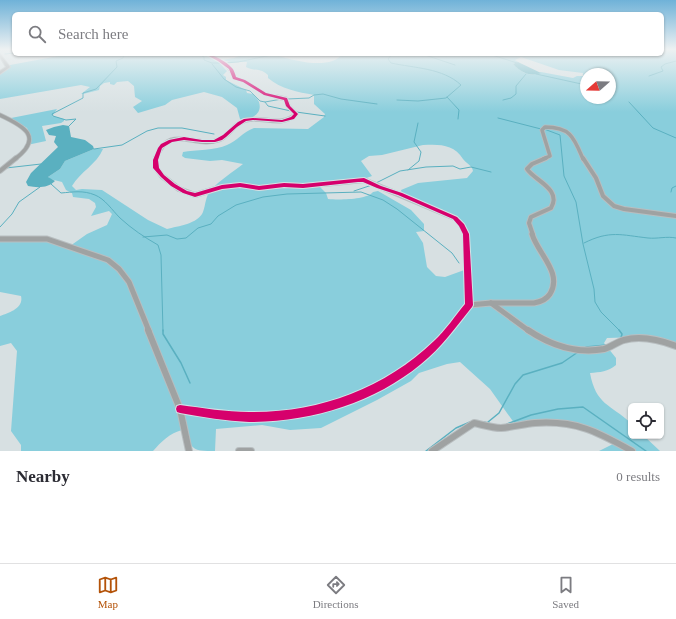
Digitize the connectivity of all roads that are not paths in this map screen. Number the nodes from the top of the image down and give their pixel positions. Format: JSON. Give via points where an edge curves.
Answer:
{"nodes":[{"id":1,"x":231,"y":70,"type":"edge"},
{"id":2,"x":0,"y":114,"type":"edge"},
{"id":3,"x":0,"y":171,"type":"edge"},
{"id":4,"x":676,"y":216,"type":"edge"},
{"id":5,"x":0,"y":238,"type":"edge"},
{"id":6,"x":491,"y":303,"type":"junction"},
{"id":7,"x":469,"y":305,"type":"junction"},
{"id":8,"x":676,"y":346,"type":"edge"},
{"id":9,"x":180,"y":409,"type":"junction"},
{"id":10,"x":190,"y":451,"type":"edge"},
{"id":11,"x":239,"y":451,"type":"edge"},
{"id":12,"x":251,"y":451,"type":"edge"},
{"id":13,"x":432,"y":451,"type":"edge"},
{"id":14,"x":632,"y":451,"type":"edge"}],
"edges":[{"from":1,"to":7,"type":"street","via":[[234,78],[265,94],[286,99],[288,106],[296,114],[284,120],[240,121],[222,139],[215,141],[188,138],[169,141],[161,146],[155,159],[159,173],[173,184],[195,195],[240,185],[259,188],[358,180],[400,194],[455,218],[465,229]]},
{"from":2,"to":3,"type":"street","via":[[24,126],[30,139],[23,153]]},
{"from":4,"to":6,"type":"street","via":[[614,206],[603,196],[573,136],[555,127],[545,127],[542,130],[550,156],[527,169],[551,190],[553,204],[549,209],[531,217],[529,223],[534,240],[552,272],[555,281],[553,289],[548,297],[540,302]]},
{"from":5,"to":9,"type":"street","via":[[47,239],[108,260],[119,269],[129,282]]},
{"from":6,"to":7,"type":"street"},
{"from":6,"to":8,"type":"street","via":[[532,334],[555,345],[596,350],[633,338]]},
{"from":7,"to":9,"type":"street","via":[[438,343],[418,360],[384,385],[358,397],[332,406],[275,416],[249,417]]},
{"from":9,"to":10,"type":"street"},
{"from":11,"to":12,"type":"street"},
{"from":13,"to":14,"type":"street","via":[[474,423],[500,428],[536,423],[583,427]]}]}
